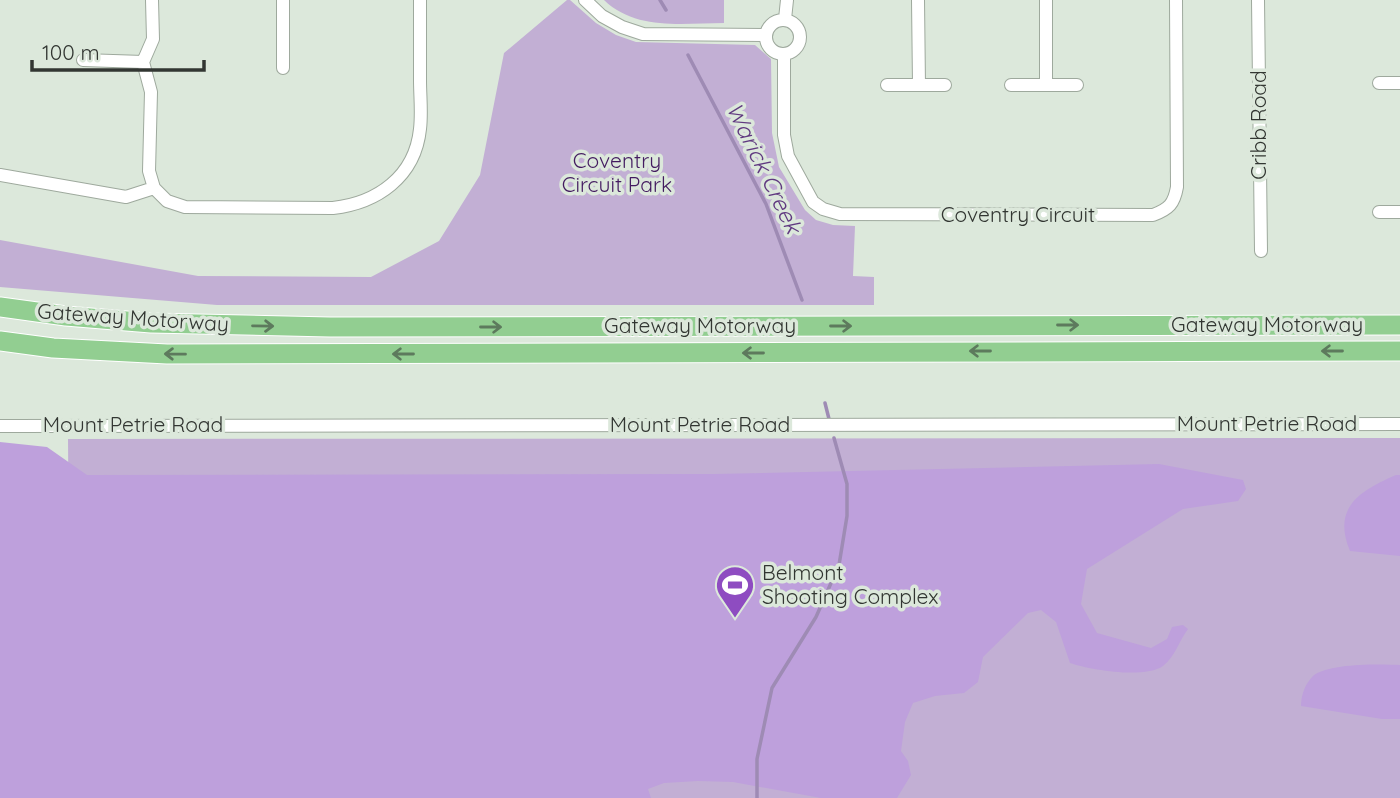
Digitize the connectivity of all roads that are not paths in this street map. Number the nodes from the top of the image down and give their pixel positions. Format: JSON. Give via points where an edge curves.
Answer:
{"nodes":[{"id":1,"x":152,"y":0,"type":"edge"},
{"id":2,"x":283,"y":0,"type":"edge"},
{"id":3,"x":420,"y":0,"type":"edge"},
{"id":4,"x":585,"y":0,"type":"edge"},
{"id":5,"x":787,"y":0,"type":"edge"},
{"id":6,"x":918,"y":0,"type":"edge"},
{"id":7,"x":1046,"y":0,"type":"edge"},
{"id":8,"x":1176,"y":0,"type":"edge"},
{"id":9,"x":1258,"y":0,"type":"edge"},
{"id":10,"x":785,"y":19,"type":"junction"},
{"id":11,"x":766,"y":35,"type":"junction"},
{"id":12,"x":784,"y":54,"type":"junction"},
{"id":13,"x":83,"y":60,"type":"dead end"},
{"id":14,"x":143,"y":62,"type":"junction"},
{"id":15,"x":284,"y":68,"type":"dead end"},
{"id":16,"x":1379,"y":83,"type":"dead end"},
{"id":17,"x":1400,"y":83,"type":"edge"},
{"id":18,"x":887,"y":85,"type":"dead end"},
{"id":19,"x":919,"y":85,"type":"junction"},
{"id":20,"x":945,"y":85,"type":"dead end"},
{"id":21,"x":1011,"y":85,"type":"dead end"},
{"id":22,"x":1045,"y":85,"type":"junction"},
{"id":23,"x":1077,"y":85,"type":"dead end"},
{"id":24,"x":0,"y":175,"type":"edge"},
{"id":25,"x":155,"y":188,"type":"junction"},
{"id":26,"x":1379,"y":212,"type":"dead end"},
{"id":27,"x":1400,"y":212,"type":"edge"},
{"id":28,"x":1261,"y":251,"type":"dead end"},
{"id":29,"x":0,"y":307,"type":"edge"},
{"id":30,"x":1400,"y":325,"type":"edge"},
{"id":31,"x":0,"y":341,"type":"edge"},
{"id":32,"x":1400,"y":351,"type":"edge"},
{"id":33,"x":1400,"y":424,"type":"edge"},
{"id":34,"x":0,"y":426,"type":"edge"}],
"edges":[{"from":1,"to":14,"type":"street","via":[[153,40]]},
{"from":2,"to":15,"type":"street"},
{"from":3,"to":25,"type":"street","via":[[420,130],[408,165],[388,187],[354,205],[333,208],[185,207],[167,201]]},
{"from":4,"to":11,"type":"street","via":[[602,16],[643,34]]},
{"from":5,"to":10,"type":"street"},
{"from":6,"to":19,"type":"street"},
{"from":7,"to":22,"type":"street"},
{"from":8,"to":12,"type":"street","name":"Coventry Circuit","via":[[1177,187],[1168,209],[1153,215],[840,214],[823,209],[813,202],[788,156]]},
{"from":9,"to":28,"type":"street","name":"Cribb Road"},
{"from":10,"to":11,"type":"street","via":[[772,23]]},
{"from":10,"to":12,"type":"street","via":[[797,25],[801,37],[796,49]]},
{"from":11,"to":12,"type":"street","via":[[770,49]]},
{"from":13,"to":14,"type":"street"},
{"from":14,"to":25,"type":"street","via":[[151,92],[149,171]]},
{"from":16,"to":17,"type":"street"},
{"from":18,"to":19,"type":"street"},
{"from":19,"to":20,"type":"street"},
{"from":21,"to":22,"type":"street"},
{"from":22,"to":23,"type":"street"},
{"from":24,"to":25,"type":"street","via":[[126,197]]},
{"from":26,"to":27,"type":"street"},
{"from":29,"to":30,"type":"highway","name":"Gateway Motorway","one_way":true,"via":[[151,323],[330,327]]},
{"from":32,"to":31,"type":"highway","name":"Gateway Motorway","one_way":true,"via":[[167,354]]},
{"from":33,"to":34,"type":"street","name":"Mount Petrie Road"}]}
